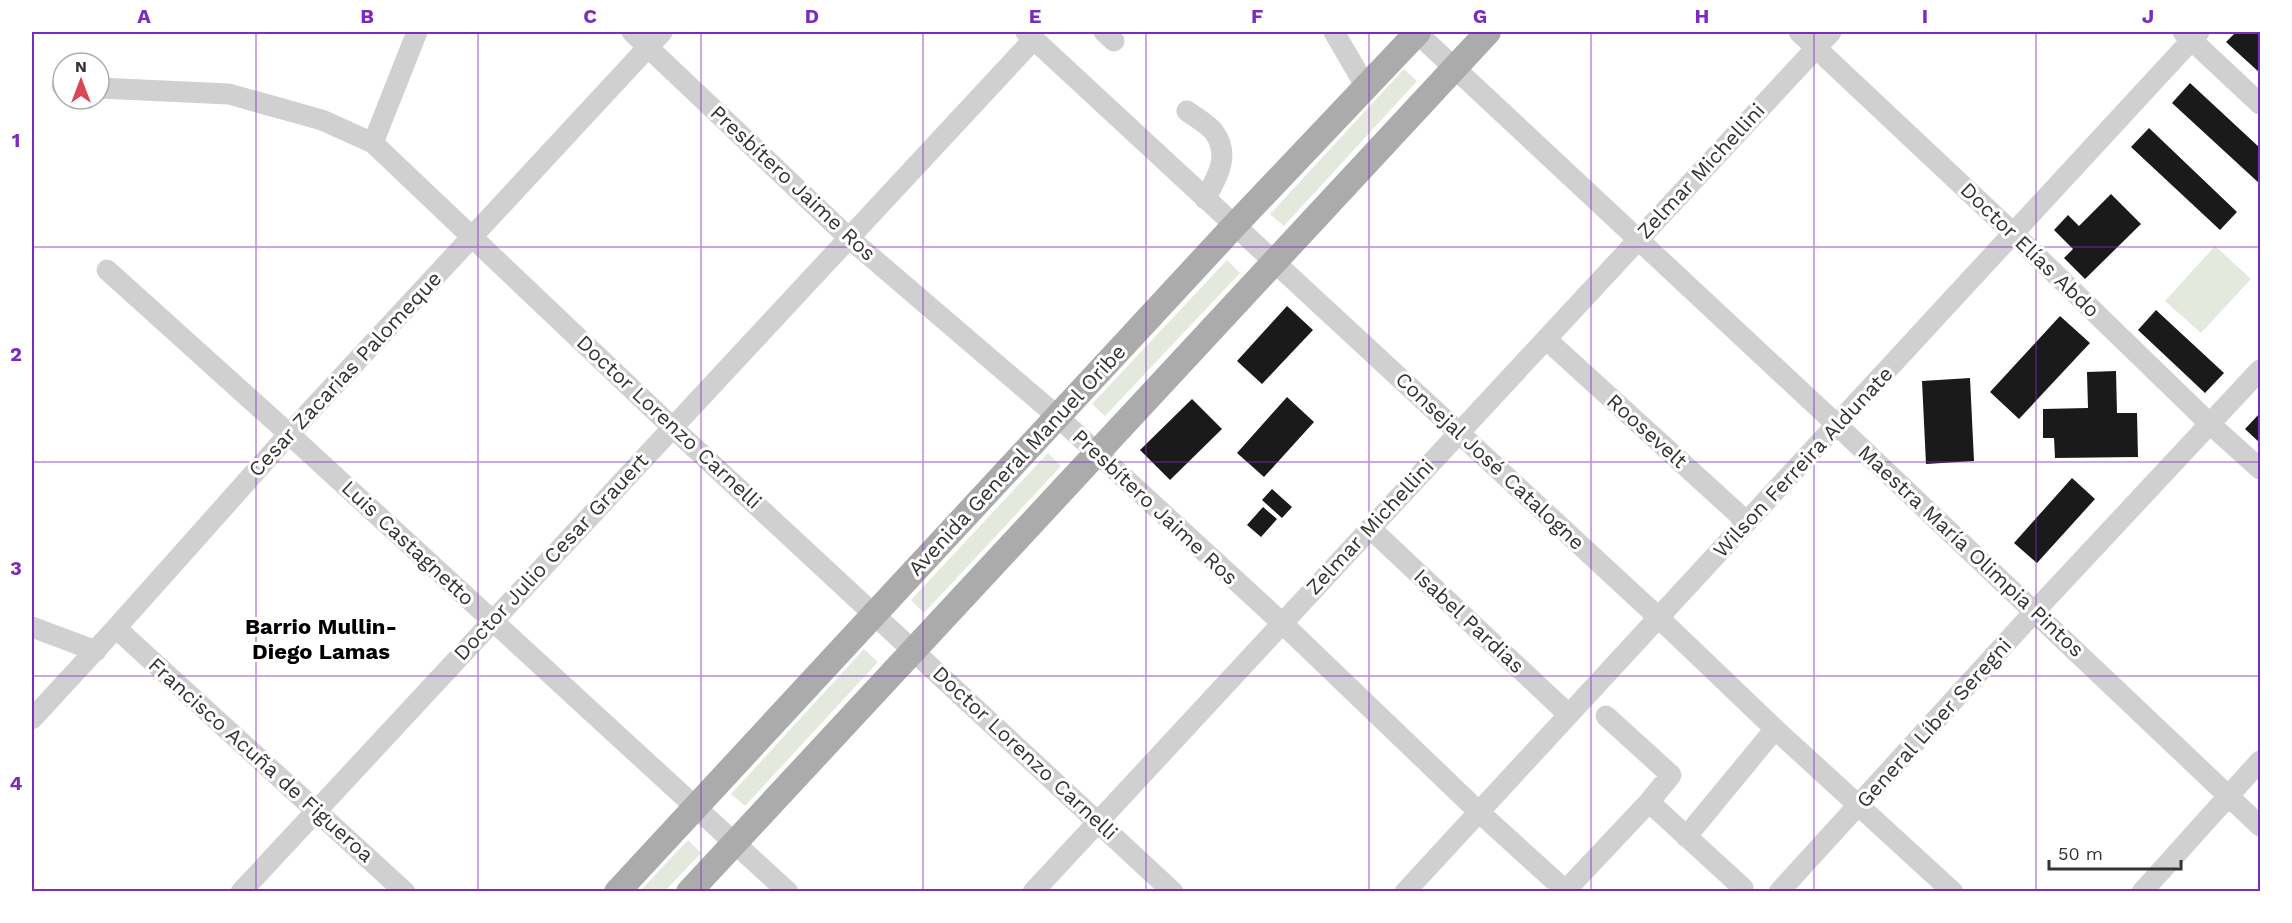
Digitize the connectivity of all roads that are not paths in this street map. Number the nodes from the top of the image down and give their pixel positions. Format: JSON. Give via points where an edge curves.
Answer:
{"nodes":[{"id":1,"x":417,"y":32,"type":"edge"},
{"id":2,"x":632,"y":32,"type":"edge"},
{"id":3,"x":1334,"y":32,"type":"edge"},
{"id":4,"x":1418,"y":32,"type":"edge"},
{"id":5,"x":1488,"y":32,"type":"edge"},
{"id":6,"x":1799,"y":32,"type":"edge"},
{"id":7,"x":1831,"y":32,"type":"edge"},
{"id":8,"x":2191,"y":34,"type":"edge"},
{"id":9,"x":1030,"y":35,"type":"edge"},
{"id":10,"x":655,"y":39,"type":"edge"},
{"id":11,"x":1816,"y":47,"type":"junction"},
{"id":12,"x":1454,"y":68,"type":"junction"},
{"id":13,"x":1366,"y":87,"type":"junction"},
{"id":14,"x":111,"y":89,"type":"edge"},
{"id":15,"x":2260,"y":104,"type":"edge"},
{"id":16,"x":1187,"y":111,"type":"dead end"},
{"id":17,"x":373,"y":143,"type":"junction"},
{"id":18,"x":1205,"y":199,"type":"junction"},
{"id":19,"x":1234,"y":226,"type":"junction"},
{"id":20,"x":2014,"y":234,"type":"junction"},
{"id":21,"x":472,"y":236,"type":"junction"},
{"id":22,"x":849,"y":238,"type":"junction"},
{"id":23,"x":1638,"y":240,"type":"junction"},
{"id":24,"x":1275,"y":262,"type":"junction"},
{"id":25,"x":107,"y":270,"type":"dead end"},
{"id":26,"x":1547,"y":339,"type":"junction"},
{"id":27,"x":2260,"y":370,"type":"edge"},
{"id":28,"x":1058,"y":417,"type":"junction"},
{"id":29,"x":2210,"y":424,"type":"junction"},
{"id":30,"x":1837,"y":425,"type":"junction"},
{"id":31,"x":672,"y":427,"type":"junction"},
{"id":32,"x":1459,"y":432,"type":"junction"},
{"id":33,"x":289,"y":434,"type":"junction"},
{"id":34,"x":1097,"y":455,"type":"junction"},
{"id":35,"x":2260,"y":469,"type":"edge"},
{"id":36,"x":1747,"y":522,"type":"junction"},
{"id":37,"x":1370,"y":528,"type":"junction"},
{"id":38,"x":2035,"y":611,"type":"junction"},
{"id":39,"x":874,"y":614,"type":"junction"},
{"id":40,"x":1659,"y":618,"type":"junction"},
{"id":41,"x":491,"y":620,"type":"junction"},
{"id":42,"x":1281,"y":622,"type":"junction"},
{"id":43,"x":32,"y":627,"type":"edge"},
{"id":44,"x":116,"y":628,"type":"junction"},
{"id":45,"x":915,"y":650,"type":"junction"},
{"id":46,"x":96,"y":651,"type":"junction"},
{"id":47,"x":1568,"y":714,"type":"junction"},
{"id":48,"x":1606,"y":716,"type":"dead end"},
{"id":49,"x":32,"y":719,"type":"edge"},
{"id":50,"x":1775,"y":729,"type":"junction"},
{"id":51,"x":2260,"y":761,"type":"edge"},
{"id":52,"x":2228,"y":796,"type":"junction"},
{"id":53,"x":1649,"y":802,"type":"junction"},
{"id":54,"x":1860,"y":805,"type":"junction"},
{"id":55,"x":696,"y":806,"type":"junction"},
{"id":56,"x":316,"y":810,"type":"junction"},
{"id":57,"x":1480,"y":813,"type":"junction"},
{"id":58,"x":1098,"y":821,"type":"junction"},
{"id":59,"x":2260,"y":826,"type":"edge"},
{"id":60,"x":1686,"y":837,"type":"junction"},
{"id":61,"x":735,"y":842,"type":"junction"},
{"id":62,"x":1743,"y":888,"type":"dead end"},
{"id":63,"x":241,"y":891,"type":"edge"},
{"id":64,"x":405,"y":891,"type":"edge"},
{"id":65,"x":617,"y":891,"type":"edge"},
{"id":66,"x":689,"y":891,"type":"edge"},
{"id":67,"x":788,"y":891,"type":"edge"},
{"id":68,"x":1033,"y":891,"type":"edge"},
{"id":69,"x":1173,"y":891,"type":"edge"},
{"id":70,"x":1406,"y":891,"type":"edge"},
{"id":71,"x":1566,"y":891,"type":"edge"},
{"id":72,"x":1779,"y":891,"type":"edge"},
{"id":73,"x":1953,"y":891,"type":"edge"},
{"id":74,"x":2142,"y":891,"type":"edge"}],
"edges":[{"from":1,"to":17,"type":"street"},
{"from":2,"to":10,"type":"street","name":"Presbítero Jaime Ros"},
{"from":3,"to":13,"type":"street"},
{"from":4,"to":12,"type":"street","name":"Maestra María Olimpia Pintos"},
{"from":4,"to":13,"type":"main road","name":"Avenida General Manuel Oribe"},
{"from":5,"to":12,"type":"main road"},
{"from":6,"to":11,"type":"street","name":"Doctor Elías Abdo"},
{"from":7,"to":11,"type":"street","name":"Zelmar Michellini"},
{"from":8,"to":15,"type":"street"},
{"from":8,"to":20,"type":"street","name":"Wilson Ferreira Aldunate"},
{"from":9,"to":18,"type":"street","name":"Consejal José Catalogne"},
{"from":9,"to":22,"type":"street","name":"Doctor Julio Cesar Grauert"},
{"from":10,"to":21,"type":"street","name":"Cesar Zacarias Palomeque"},
{"from":10,"to":22,"type":"street","name":"Presbítero Jaime Ros"},
{"from":11,"to":20,"type":"street","name":"Doctor Elías Abdo"},
{"from":11,"to":23,"type":"street","name":"Zelmar Michellini"},
{"from":12,"to":23,"type":"street","name":"Maestra María Olimpia Pintos"},
{"from":12,"to":24,"type":"main road"},
{"from":13,"to":19,"type":"main road","name":"Avenida General Manuel Oribe"},
{"from":14,"to":17,"type":"street","name":"Doctor Lorenzo Carnelli","via":[[229,94],[322,120]]},
{"from":16,"to":18,"type":"street","via":[[1213,131],[1222,149],[1221,172]]},
{"from":17,"to":21,"type":"street","name":"Doctor Lorenzo Carnelli"},
{"from":18,"to":19,"type":"street","name":"Consejal José Catalogne"},
{"from":19,"to":24,"type":"street","name":"Consejal José Catalogne"},
{"from":19,"to":28,"type":"main road","name":"Avenida General Manuel Oribe"},
{"from":20,"to":29,"type":"street","name":"Doctor Elías Abdo"},
{"from":20,"to":30,"type":"street","name":"Wilson Ferreira Aldunate"},
{"from":21,"to":31,"type":"street","name":"Doctor Lorenzo Carnelli"},
{"from":21,"to":33,"type":"street","name":"Cesar Zacarias Palomeque"},
{"from":22,"to":28,"type":"street","name":"Presbítero Jaime Ros"},
{"from":22,"to":31,"type":"street","name":"Doctor Julio Cesar Grauert"},
{"from":23,"to":26,"type":"street","name":"Zelmar Michellini"},
{"from":23,"to":30,"type":"street","name":"Maestra María Olimpia Pintos"},
{"from":24,"to":32,"type":"street","name":"Consejal José Catalogne"},
{"from":24,"to":34,"type":"main road"},
{"from":25,"to":33,"type":"street","name":"Luis Castagnetto"},
{"from":26,"to":32,"type":"street","name":"Zelmar Michellini"},
{"from":26,"to":36,"type":"street","name":"Roosevelt"},
{"from":27,"to":29,"type":"street","name":"General Líber Seregni"},
{"from":28,"to":34,"type":"street","name":"Presbítero Jaime Ros"},
{"from":28,"to":39,"type":"main road","name":"Avenida General Manuel Oribe"},
{"from":29,"to":35,"type":"street","name":"Doctor Elías Abdo"},
{"from":29,"to":38,"type":"street","name":"General Líber Seregni"},
{"from":30,"to":36,"type":"street","name":"Wilson Ferreira Aldunate"},
{"from":30,"to":38,"type":"street","name":"Maestra María Olimpia Pintos"},
{"from":31,"to":39,"type":"street","name":"Doctor Lorenzo Carnelli"},
{"from":31,"to":41,"type":"street","name":"Doctor Julio Cesar Grauert"},
{"from":32,"to":37,"type":"street","name":"Zelmar Michellini"},
{"from":32,"to":40,"type":"street","name":"Consejal José Catalogne"},
{"from":33,"to":41,"type":"street","name":"Luis Castagnetto"},
{"from":33,"to":44,"type":"street","name":"Cesar Zacarias Palomeque"},
{"from":34,"to":42,"type":"street","name":"Presbítero Jaime Ros"},
{"from":34,"to":45,"type":"main road"},
{"from":36,"to":40,"type":"street","name":"Wilson Ferreira Aldunate"},
{"from":37,"to":42,"type":"street","name":"Zelmar Michellini"},
{"from":37,"to":47,"type":"street","name":"Isabel Pardias"},
{"from":38,"to":52,"type":"street","name":"Maestra María Olimpia Pintos"},
{"from":38,"to":54,"type":"street","name":"General Líber Seregni"},
{"from":39,"to":45,"type":"street","name":"Doctor Lorenzo Carnelli"},
{"from":39,"to":55,"type":"main road","name":"Avenida General Manuel Oribe"},
{"from":40,"to":47,"type":"street","name":"Wilson Ferreira Aldunate"},
{"from":40,"to":50,"type":"street","name":"Consejal José Catalogne"},
{"from":41,"to":55,"type":"street","name":"Luis Castagnetto"},
{"from":41,"to":56,"type":"street","name":"Doctor Julio Cesar Grauert"},
{"from":42,"to":57,"type":"street","name":"Presbítero Jaime Ros"},
{"from":42,"to":58,"type":"street","name":"Zelmar Michellini"},
{"from":43,"to":46,"type":"street"},
{"from":44,"to":46,"type":"street","name":"Cesar Zacarias Palomeque"},
{"from":44,"to":56,"type":"street","name":"Francisco Acuña de Figueroa"},
{"from":45,"to":58,"type":"street","name":"Doctor Lorenzo Carnelli"},
{"from":45,"to":61,"type":"main road"},
{"from":46,"to":49,"type":"street","name":"Cesar Zacarias Palomeque"},
{"from":47,"to":57,"type":"street","name":"Wilson Ferreira Aldunate"},
{"from":48,"to":53,"type":"street","via":[[1671,775]]},
{"from":50,"to":54,"type":"street","name":"Consejal José Catalogne"},
{"from":50,"to":60,"type":"street"},
{"from":51,"to":52,"type":"street"},
{"from":52,"to":59,"type":"street","name":"Maestra María Olimpia Pintos"},
{"from":52,"to":74,"type":"street"},
{"from":53,"to":60,"type":"street"},
{"from":53,"to":71,"type":"street"},
{"from":54,"to":72,"type":"street","name":"General Líber Seregni"},
{"from":54,"to":73,"type":"street","name":"Consejal José Catalogne"},
{"from":55,"to":61,"type":"street","name":"Luis Castagnetto"},
{"from":55,"to":65,"type":"main road","name":"Avenida General Manuel Oribe"},
{"from":56,"to":63,"type":"street","name":"Doctor Julio Cesar Grauert"},
{"from":56,"to":64,"type":"street","name":"Francisco Acuña de Figueroa"},
{"from":57,"to":70,"type":"street","name":"Wilson Ferreira Aldunate"},
{"from":57,"to":71,"type":"street","name":"Presbítero Jaime Ros"},
{"from":58,"to":68,"type":"street","name":"Zelmar Michellini"},
{"from":58,"to":69,"type":"street","name":"Doctor Lorenzo Carnelli"},
{"from":60,"to":62,"type":"street"},
{"from":61,"to":66,"type":"main road"},
{"from":61,"to":67,"type":"street","name":"Luis Castagnetto"}]}
